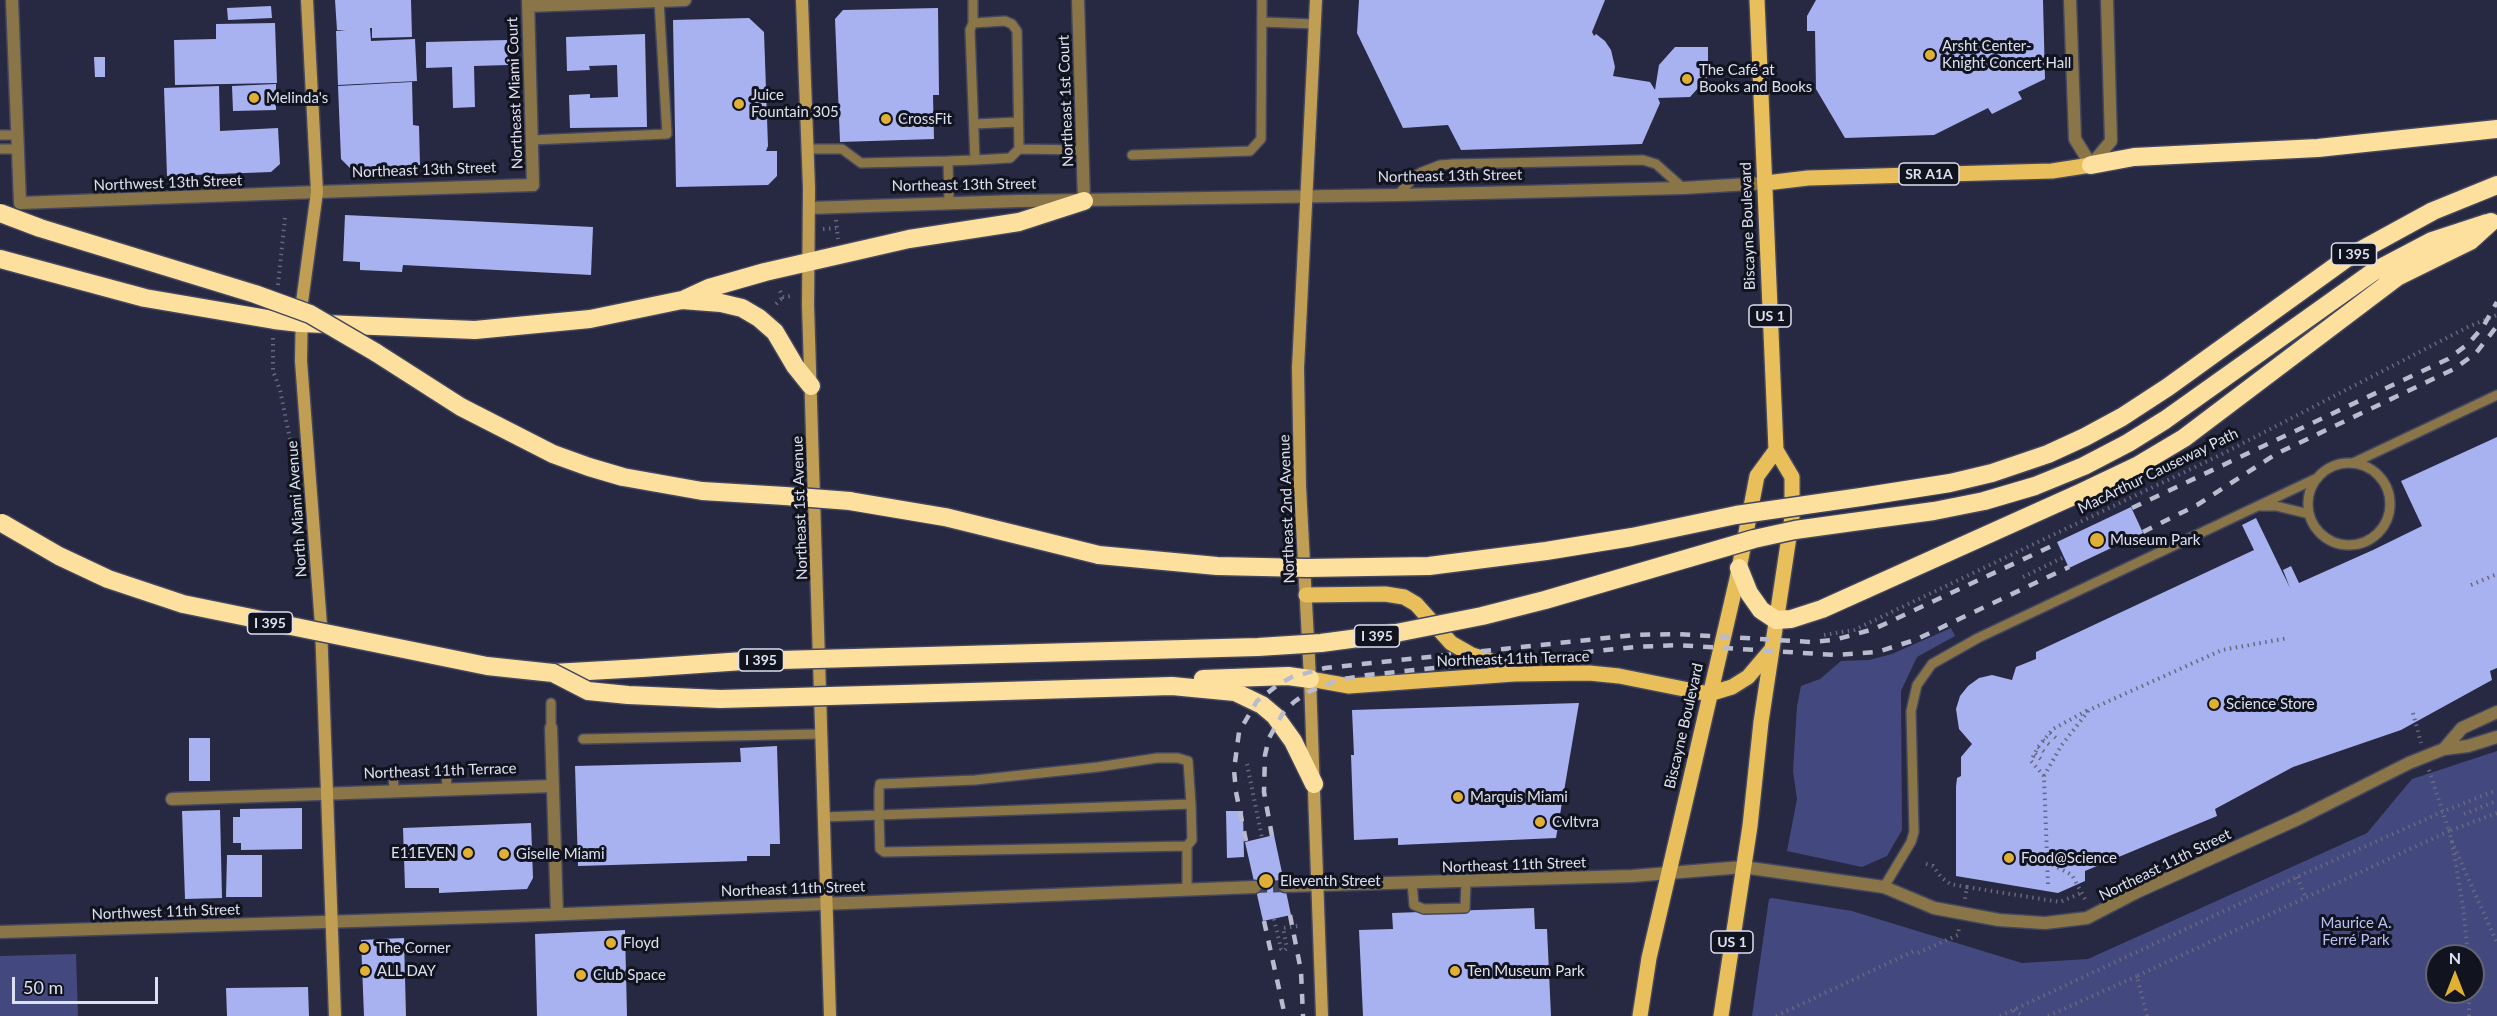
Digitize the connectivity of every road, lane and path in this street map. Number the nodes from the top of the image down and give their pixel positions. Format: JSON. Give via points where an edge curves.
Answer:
{"nodes":[{"id":1,"x":12,"y":0,"type":"edge"},
{"id":2,"x":307,"y":0,"type":"edge"},
{"id":3,"x":685,"y":0,"type":"edge"},
{"id":4,"x":802,"y":0,"type":"edge"},
{"id":5,"x":973,"y":0,"type":"edge"},
{"id":6,"x":1078,"y":0,"type":"edge"},
{"id":7,"x":1262,"y":0,"type":"edge"},
{"id":8,"x":1316,"y":0,"type":"edge"},
{"id":9,"x":1757,"y":0,"type":"edge"},
{"id":10,"x":2070,"y":0,"type":"edge"},
{"id":11,"x":2107,"y":0,"type":"edge"},
{"id":12,"x":659,"y":1,"type":"edge"},
{"id":13,"x":528,"y":3,"type":"edge"},
{"id":14,"x":1262,"y":22,"type":"junction"},
{"id":15,"x":973,"y":23,"type":"junction"},
{"id":16,"x":1314,"y":24,"type":"junction"},
{"id":17,"x":1018,"y":122,"type":"junction"},
{"id":18,"x":974,"y":124,"type":"junction"},
{"id":19,"x":2497,"y":129,"type":"edge"},
{"id":20,"x":0,"y":135,"type":"edge"},
{"id":21,"x":18,"y":135,"type":"junction"},
{"id":22,"x":532,"y":140,"type":"junction"},
{"id":23,"x":0,"y":149,"type":"edge"},
{"id":24,"x":19,"y":149,"type":"junction"},
{"id":25,"x":808,"y":149,"type":"junction"},
{"id":26,"x":1019,"y":149,"type":"junction"},
{"id":27,"x":1083,"y":150,"type":"junction"},
{"id":28,"x":1132,"y":154,"type":"dead end"},
{"id":29,"x":975,"y":160,"type":"junction"},
{"id":30,"x":948,"y":161,"type":"junction"},
{"id":31,"x":2091,"y":165,"type":"junction"},
{"id":32,"x":1766,"y":183,"type":"junction"},
{"id":33,"x":533,"y":185,"type":"joint"},
{"id":34,"x":2497,"y":185,"type":"edge"},
{"id":35,"x":1683,"y":188,"type":"junction"},
{"id":36,"x":317,"y":192,"type":"junction"},
{"id":37,"x":1398,"y":195,"type":"junction"},
{"id":38,"x":1307,"y":196,"type":"junction"},
{"id":39,"x":1084,"y":201,"type":"junction"},
{"id":40,"x":948,"y":203,"type":"junction"},
{"id":41,"x":809,"y":208,"type":"junction"},
{"id":42,"x":0,"y":213,"type":"edge"},
{"id":43,"x":837,"y":214,"type":"dead end"},
{"id":44,"x":285,"y":218,"type":"dead end"},
{"id":45,"x":2494,"y":221,"type":"edge"},
{"id":46,"x":836,"y":228,"type":"junction"},
{"id":47,"x":823,"y":229,"type":"dead end"},
{"id":48,"x":839,"y":240,"type":"dead end"},
{"id":49,"x":0,"y":259,"type":"edge"},
{"id":50,"x":808,"y":263,"type":"junction"},
{"id":51,"x":277,"y":290,"type":"dead end"},
{"id":52,"x":780,"y":291,"type":"dead end"},
{"id":53,"x":791,"y":296,"type":"dead end"},
{"id":54,"x":783,"y":297,"type":"junction"},
{"id":55,"x":682,"y":300,"type":"junction"},
{"id":56,"x":776,"y":304,"type":"dead end"},
{"id":57,"x":2497,"y":315,"type":"edge"},
{"id":58,"x":300,"y":323,"type":"junction"},
{"id":59,"x":273,"y":338,"type":"dead end"},
{"id":60,"x":811,"y":386,"type":"junction"},
{"id":61,"x":2497,"y":395,"type":"edge"},
{"id":62,"x":290,"y":441,"type":"dead end"},
{"id":63,"x":1776,"y":450,"type":"junction"},
{"id":64,"x":2353,"y":463,"type":"junction"},
{"id":65,"x":2316,"y":479,"type":"junction"},
{"id":66,"x":2259,"y":506,"type":"junction"},
{"id":67,"x":2309,"y":514,"type":"junction"},
{"id":68,"x":0,"y":522,"type":"edge"},
{"id":69,"x":2368,"y":540,"type":"junction"},
{"id":70,"x":2373,"y":550,"type":"dead end"},
{"id":71,"x":2064,"y":557,"type":"dead end"},
{"id":72,"x":1739,"y":568,"type":"junction"},
{"id":73,"x":2497,"y":574,"type":"edge"},
{"id":74,"x":2023,"y":577,"type":"dead end"},
{"id":75,"x":2471,"y":585,"type":"dead end"},
{"id":76,"x":1306,"y":595,"type":"junction"},
{"id":77,"x":1776,"y":620,"type":"junction"},
{"id":78,"x":1824,"y":635,"type":"dead end"},
{"id":79,"x":2288,"y":638,"type":"dead end"},
{"id":80,"x":1771,"y":650,"type":"junction"},
{"id":81,"x":553,"y":673,"type":"junction"},
{"id":82,"x":1514,"y":674,"type":"junction"},
{"id":83,"x":1310,"y":679,"type":"junction"},
{"id":84,"x":1172,"y":686,"type":"junction"},
{"id":85,"x":1709,"y":694,"type":"junction"},
{"id":86,"x":551,"y":703,"type":"dead end"},
{"id":87,"x":2089,"y":710,"type":"junction"},
{"id":88,"x":2497,"y":712,"type":"edge"},
{"id":89,"x":551,"y":728,"type":"joint"},
{"id":90,"x":2050,"y":732,"type":"junction"},
{"id":91,"x":821,"y":734,"type":"junction"},
{"id":92,"x":2497,"y":736,"type":"edge"},
{"id":93,"x":2056,"y":738,"type":"dead end"},
{"id":94,"x":583,"y":739,"type":"dead end"},
{"id":95,"x":2043,"y":740,"type":"junction"},
{"id":96,"x":2050,"y":745,"type":"dead end"},
{"id":97,"x":2038,"y":747,"type":"junction"},
{"id":98,"x":2444,"y":749,"type":"junction"},
{"id":99,"x":2046,"y":753,"type":"dead end"},
{"id":100,"x":2035,"y":754,"type":"junction"},
{"id":101,"x":2043,"y":761,"type":"dead end"},
{"id":102,"x":1247,"y":764,"type":"dead end"},
{"id":103,"x":446,"y":769,"type":"dead end"},
{"id":104,"x":393,"y":770,"type":"dead end"},
{"id":105,"x":2430,"y":771,"type":"dead end"},
{"id":106,"x":2044,"y":776,"type":"junction"},
{"id":107,"x":1314,"y":784,"type":"junction"},
{"id":108,"x":553,"y":786,"type":"junction"},
{"id":109,"x":447,"y":789,"type":"junction"},
{"id":110,"x":2497,"y":790,"type":"edge"},
{"id":111,"x":394,"y":791,"type":"junction"},
{"id":112,"x":328,"y":794,"type":"junction"},
{"id":113,"x":172,"y":799,"type":"dead end"},
{"id":114,"x":2497,"y":801,"type":"edge"},
{"id":115,"x":1191,"y":804,"type":"junction"},
{"id":116,"x":2442,"y":812,"type":"junction"},
{"id":117,"x":2497,"y":813,"type":"edge"},
{"id":118,"x":2464,"y":814,"type":"dead end"},
{"id":119,"x":879,"y":816,"type":"junction"},
{"id":120,"x":824,"y":817,"type":"junction"},
{"id":121,"x":2448,"y":831,"type":"junction"},
{"id":122,"x":1263,"y":838,"type":"dead end"},
{"id":123,"x":2452,"y":842,"type":"junction"},
{"id":124,"x":1187,"y":846,"type":"junction"},
{"id":125,"x":2047,"y":862,"type":"junction"},
{"id":126,"x":1743,"y":867,"type":"junction"},
{"id":127,"x":1669,"y":874,"type":"junction"},
{"id":128,"x":2297,"y":878,"type":"junction"},
{"id":129,"x":1466,"y":882,"type":"junction"},
{"id":130,"x":1412,"y":883,"type":"junction"},
{"id":131,"x":2048,"y":884,"type":"dead end"},
{"id":132,"x":1318,"y":885,"type":"junction"},
{"id":133,"x":1285,"y":886,"type":"tunnel mouth"},
{"id":134,"x":2077,"y":886,"type":"dead end"},
{"id":135,"x":1256,"y":887,"type":"tunnel mouth"},
{"id":136,"x":1884,"y":887,"type":"junction"},
{"id":137,"x":1967,"y":887,"type":"dead end"},
{"id":138,"x":1187,"y":890,"type":"junction"},
{"id":139,"x":2081,"y":893,"type":"dead end"},
{"id":140,"x":2306,"y":897,"type":"junction"},
{"id":141,"x":827,"y":903,"type":"junction"},
{"id":142,"x":557,"y":914,"type":"junction"},
{"id":143,"x":1274,"y":919,"type":"dead end"},
{"id":144,"x":333,"y":921,"type":"junction"},
{"id":145,"x":1298,"y":926,"type":"dead end"},
{"id":146,"x":0,"y":932,"type":"edge"},
{"id":147,"x":2497,"y":943,"type":"edge"},
{"id":148,"x":2467,"y":944,"type":"edge"},
{"id":149,"x":1914,"y":951,"type":"dead end"},
{"id":150,"x":2138,"y":976,"type":"junction"},
{"id":151,"x":2014,"y":1010,"type":"junction"},
{"id":152,"x":336,"y":1016,"type":"edge"},
{"id":153,"x":830,"y":1016,"type":"edge"},
{"id":154,"x":1322,"y":1016,"type":"edge"},
{"id":155,"x":1640,"y":1016,"type":"edge"},
{"id":156,"x":1721,"y":1016,"type":"edge"},
{"id":157,"x":1776,"y":1016,"type":"edge"},
{"id":158,"x":2001,"y":1016,"type":"edge"},
{"id":159,"x":2023,"y":1016,"type":"edge"},
{"id":160,"x":2048,"y":1016,"type":"edge"},
{"id":161,"x":2146,"y":1016,"type":"edge"}],
"edges":[{"from":1,"to":21,"type":"street"},
{"from":2,"to":36,"type":"main road","name":"North Miami Avenue"},
{"from":3,"to":12,"type":"street"},
{"from":4,"to":25,"type":"main road","name":"Northeast 1st Avenue"},
{"from":5,"to":15,"type":"lane"},
{"from":6,"to":27,"type":"street","name":"Northeast 1st Court"},
{"from":7,"to":14,"type":"lane"},
{"from":8,"to":16,"type":"main road","name":"Northeast 2nd Avenue"},
{"from":9,"to":32,"type":"main road","name":"Biscayne Boulevard","number":"US 1"},
{"from":10,"to":31,"type":"street","via":[[2075,139]]},
{"from":11,"to":31,"type":"street","via":[[2111,141]]},
{"from":12,"to":13,"type":"street"},
{"from":12,"to":22,"type":"lane","via":[[667,135]]},
{"from":13,"to":22,"type":"street","name":"Northeast Miami Court"},
{"from":14,"to":16,"type":"lane"},
{"from":14,"to":28,"type":"lane","via":[[1261,139],[1251,151]]},
{"from":15,"to":17,"type":"lane","via":[[1005,21],[1017,30]]},
{"from":15,"to":18,"type":"lane","via":[[970,30]]},
{"from":16,"to":38,"type":"main road","name":"Northeast 2nd Avenue"},
{"from":17,"to":18,"type":"lane"},
{"from":17,"to":26,"type":"lane"},
{"from":18,"to":29,"type":"lane"},
{"from":19,"to":31,"type":"highway","via":[[2318,148],[2134,157]]},
{"from":20,"to":21,"type":"lane"},
{"from":21,"to":24,"type":"street"},
{"from":22,"to":33,"type":"street","name":"Northeast Miami Court"},
{"from":23,"to":24,"type":"lane"},
{"from":24,"to":36,"type":"street","name":"Northwest 13th Street","via":[[20,203]]},
{"from":25,"to":30,"type":"lane","via":[[842,149],[861,163]]},
{"from":25,"to":41,"type":"main road","name":"Northeast 1st Avenue"},
{"from":26,"to":27,"type":"lane"},
{"from":26,"to":29,"type":"lane","via":[[1010,158]]},
{"from":27,"to":39,"type":"street","name":"Northeast 1st Court"},
{"from":29,"to":30,"type":"lane"},
{"from":30,"to":40,"type":"lane"},
{"from":31,"to":32,"type":"main road","name":"Northeast 13th Street","number":"SR A1A","via":[[2052,171],[1808,178]]},
{"from":32,"to":35,"type":"street","name":"Northeast 13th Street"},
{"from":32,"to":63,"type":"main road","name":"Biscayne Boulevard","number":"US 1"},
{"from":33,"to":36,"type":"street","name":"Northeast 13th Street"},
{"from":34,"to":42,"type":"highway","number":"I 395","bridge":true,"via":[[2433,211],[2347,258],[2122,417],[2031,460],[1950,483],[1736,515],[1546,551],[1418,566],[1307,567],[1099,555],[902,508],[702,491],[622,477],[553,454],[461,407],[310,314]]},
{"from":35,"to":37,"type":"street","name":"Northeast 13th Street"},
{"from":35,"to":37,"type":"lane","via":[[1656,164],[1642,160],[1453,164],[1422,172]]},
{"from":36,"to":58,"type":"main road","name":"North Miami Avenue"},
{"from":37,"to":38,"type":"street","name":"Northeast 13th Street"},
{"from":38,"to":39,"type":"street","name":"Northeast 13th Street"},
{"from":38,"to":76,"type":"main road","name":"Northeast 2nd Avenue","via":[[1298,362]]},
{"from":39,"to":40,"type":"street","name":"Northeast 13th Street"},
{"from":39,"to":50,"type":"highway","via":[[1019,222],[909,239]]},
{"from":40,"to":41,"type":"street","name":"Northeast 13th Street"},
{"from":41,"to":50,"type":"main road","name":"Northeast 1st Avenue"},
{"from":43,"to":46,"type":"path"},
{"from":44,"to":51,"type":"path"},
{"from":45,"to":77,"type":"highway","via":[[2470,241],[2397,277],[2208,420],[2137,466],[1822,609],[1791,620]]},
{"from":45,"to":81,"type":"highway","number":"I 395","bridge":true,"via":[[2450,234],[2382,267],[2128,443],[2036,486],[1984,501],[1755,539],[1482,616],[1405,632],[1321,643],[743,660]]},
{"from":46,"to":47,"type":"path"},
{"from":46,"to":48,"type":"path"},
{"from":49,"to":58,"type":"highway","via":[[146,298]]},
{"from":50,"to":55,"type":"highway","via":[[709,288]]},
{"from":50,"to":60,"type":"main road","name":"Northeast 1st Avenue"},
{"from":52,"to":54,"type":"path"},
{"from":53,"to":54,"type":"path"},
{"from":54,"to":56,"type":"path"},
{"from":55,"to":58,"type":"highway","via":[[590,319],[476,330]]},
{"from":55,"to":60,"type":"highway","via":[[721,303],[742,308],[759,318],[775,332]]},
{"from":57,"to":78,"type":"path","name":"MacArthur Causeway Path","via":[[2218,456],[1854,630]]},
{"from":58,"to":112,"type":"main road","name":"North Miami Avenue","via":[[321,625]]},
{"from":59,"to":62,"type":"path","via":[[273,371]]},
{"from":60,"to":91,"type":"main road","name":"Northeast 1st Avenue"},
{"from":61,"to":64,"type":"lane"},
{"from":63,"to":72,"type":"main road","name":"Biscayne Boulevard","via":[[1756,476]]},
{"from":63,"to":77,"type":"main road","name":"Biscayne Boulevard","number":"US 1","via":[[1792,477],[1792,518]]},
{"from":64,"to":65,"type":"lane","via":[[2335,465]]},
{"from":64,"to":69,"type":"lane","via":[[2380,477],[2390,499],[2385,523]]},
{"from":65,"to":66,"type":"lane"},
{"from":65,"to":67,"type":"lane","via":[[2307,502]]},
{"from":66,"to":67,"type":"lane"},
{"from":66,"to":136,"type":"lane","via":[[1978,638],[1932,664],[1917,685],[1911,711],[1914,832]]},
{"from":67,"to":69,"type":"lane","via":[[2317,530],[2332,541],[2356,544]]},
{"from":68,"to":81,"type":"highway","number":"I 395","bridge":true,"via":[[108,579],[183,604],[487,666]]},
{"from":69,"to":70,"type":"lane"},
{"from":71,"to":74,"type":"path"},
{"from":72,"to":77,"type":"highway","via":[[1755,602]]},
{"from":72,"to":85,"type":"main road","name":"Biscayne Boulevard"},
{"from":73,"to":75,"type":"path"},
{"from":76,"to":82,"type":"main road","via":[[1404,597],[1416,604],[1451,643]]},
{"from":76,"to":83,"type":"main road","name":"Northeast 2nd Avenue"},
{"from":77,"to":80,"type":"main road","name":"Biscayne Boulevard","number":"US 1"},
{"from":79,"to":87,"type":"path","via":[[2222,650]]},
{"from":80,"to":85,"type":"main road","via":[[1748,677]]},
{"from":80,"to":126,"type":"main road","name":"Biscayne Boulevard","number":"US 1"},
{"from":81,"to":84,"type":"highway","bridge":true,"via":[[588,691],[752,699]]},
{"from":82,"to":83,"type":"main road","name":"Northeast 11th Terrace","via":[[1349,686]]},
{"from":82,"to":85,"type":"main road","name":"Northeast 11th Terrace","via":[[1611,675]]},
{"from":83,"to":84,"type":"highway","via":[[1205,678]]},
{"from":83,"to":107,"type":"main road","name":"Northeast 2nd Avenue"},
{"from":84,"to":107,"type":"highway","via":[[1235,692],[1262,705],[1287,731]]},
{"from":85,"to":127,"type":"main road","name":"Biscayne Boulevard"},
{"from":86,"to":89,"type":"lane"},
{"from":87,"to":90,"type":"path"},
{"from":87,"to":106,"type":"path"},
{"from":88,"to":98,"type":"street","name":"Northeast 11th Street","via":[[2462,728]]},
{"from":89,"to":108,"type":"street"},
{"from":90,"to":93,"type":"path"},
{"from":90,"to":95,"type":"path"},
{"from":91,"to":94,"type":"lane"},
{"from":91,"to":120,"type":"main road","name":"Northeast 1st Avenue"},
{"from":92,"to":98,"type":"street","name":"Northeast 11th Street"},
{"from":95,"to":96,"type":"path"},
{"from":95,"to":97,"type":"path"},
{"from":97,"to":99,"type":"path"},
{"from":97,"to":100,"type":"path"},
{"from":98,"to":136,"type":"street","name":"Northeast 11th Street","via":[[2087,918],[2045,923],[1999,920],[1934,908]]},
{"from":100,"to":101,"type":"path"},
{"from":100,"to":106,"type":"path","via":[[2031,761]]},
{"from":102,"to":122,"type":"path"},
{"from":103,"to":109,"type":"lane"},
{"from":104,"to":111,"type":"lane"},
{"from":105,"to":116,"type":"path"},
{"from":106,"to":125,"type":"path"},
{"from":107,"to":132,"type":"main road","name":"Northeast 2nd Avenue"},
{"from":108,"to":109,"type":"street","name":"Northeast 11th Terrace"},
{"from":108,"to":142,"type":"street"},
{"from":109,"to":111,"type":"street","name":"Northeast 11th Terrace"},
{"from":110,"to":116,"type":"path"},
{"from":111,"to":112,"type":"street","name":"Northeast 11th Terrace"},
{"from":112,"to":113,"type":"street","name":"Northeast 11th Terrace"},
{"from":112,"to":144,"type":"main road","name":"North Miami Avenue"},
{"from":114,"to":118,"type":"path"},
{"from":115,"to":119,"type":"lane"},
{"from":115,"to":119,"type":"lane","via":[[1188,761],[1157,758],[975,780],[880,784]]},
{"from":115,"to":124,"type":"lane","via":[[1192,840]]},
{"from":116,"to":121,"type":"path"},
{"from":116,"to":128,"type":"path"},
{"from":117,"to":121,"type":"path"},
{"from":119,"to":120,"type":"lane"},
{"from":119,"to":124,"type":"lane","via":[[879,849],[884,852]]},
{"from":120,"to":141,"type":"main road","name":"Northeast 1st Avenue"},
{"from":121,"to":123,"type":"path"},
{"from":121,"to":140,"type":"path"},
{"from":123,"to":147,"type":"path"},
{"from":123,"to":148,"type":"path"},
{"from":124,"to":138,"type":"lane"},
{"from":125,"to":131,"type":"path"},
{"from":125,"to":134,"type":"path","via":[[2072,875]]},
{"from":126,"to":127,"type":"street","name":"Northeast 11th Street"},
{"from":126,"to":136,"type":"street","name":"Northeast 11th Street"},
{"from":126,"to":156,"type":"main road","name":"Biscayne Boulevard","number":"US 1"},
{"from":127,"to":129,"type":"street","name":"Northeast 11th Street"},
{"from":127,"to":155,"type":"main road","name":"Biscayne Boulevard"},
{"from":128,"to":140,"type":"path"},
{"from":128,"to":151,"type":"path"},
{"from":129,"to":130,"type":"street","name":"Northeast 11th Street"},
{"from":129,"to":130,"type":"lane","via":[[1465,908],[1424,909],[1414,905]]},
{"from":130,"to":132,"type":"street","name":"Northeast 11th Street"},
{"from":132,"to":133,"type":"street","name":"Northeast 11th Street"},
{"from":132,"to":154,"type":"main road","name":"Northeast 2nd Avenue"},
{"from":135,"to":138,"type":"street","name":"Northeast 11th Street"},
{"from":137,"to":139,"type":"path","via":[[2060,902]]},
{"from":138,"to":141,"type":"street","name":"Northeast 11th Street"},
{"from":140,"to":150,"type":"path"},
{"from":141,"to":142,"type":"street","name":"Northeast 11th Street"},
{"from":141,"to":153,"type":"main road","name":"Northeast 1st Avenue"},
{"from":142,"to":144,"type":"street","name":"Northeast 11th Street"},
{"from":143,"to":145,"type":"path","via":[[1284,951],[1287,948],[1283,928]]},
{"from":144,"to":146,"type":"street","name":"Northwest 11th Street"},
{"from":144,"to":152,"type":"main road","name":"North Miami Avenue"},
{"from":149,"to":157,"type":"path"},
{"from":150,"to":160,"type":"path"},
{"from":150,"to":161,"type":"path"},
{"from":151,"to":158,"type":"path"},
{"from":151,"to":159,"type":"path"}]}
